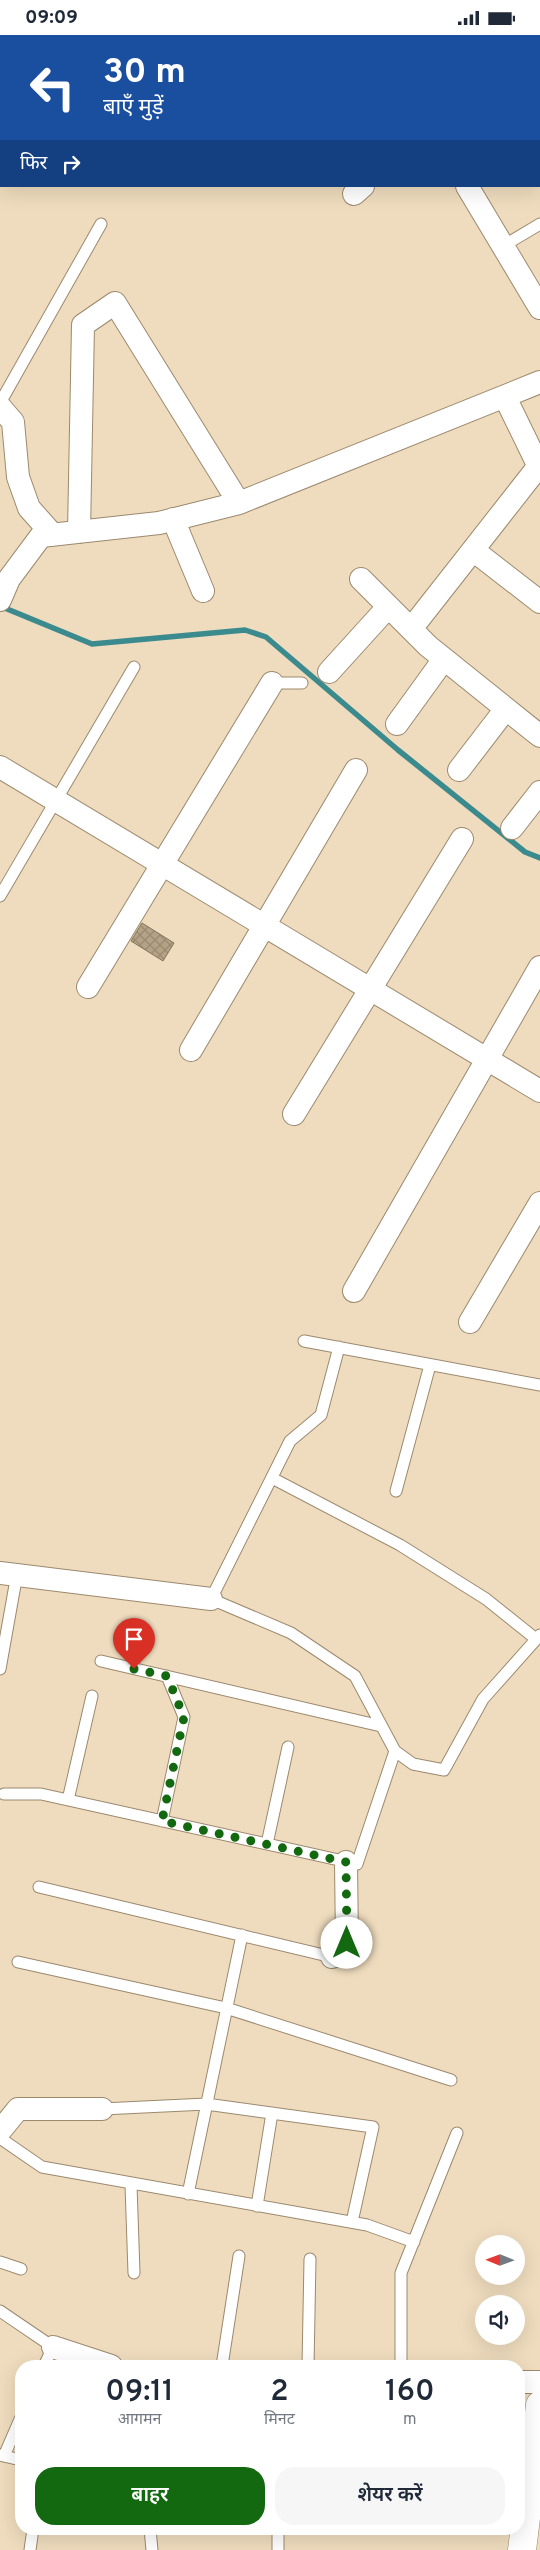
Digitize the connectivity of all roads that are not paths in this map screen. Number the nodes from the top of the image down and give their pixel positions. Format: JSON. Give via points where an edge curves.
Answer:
{"nodes":[{"id":1,"x":473,"y":189,"type":"edge"},
{"id":2,"x":101,"y":224,"type":"dead end"},
{"id":3,"x":540,"y":224,"type":"edge"},
{"id":4,"x":502,"y":246,"type":"junction"},
{"id":5,"x":540,"y":308,"type":"edge"},
{"id":6,"x":540,"y":382,"type":"edge"},
{"id":7,"x":505,"y":397,"type":"junction"},
{"id":8,"x":0,"y":403,"type":"edge"},
{"id":9,"x":0,"y":407,"type":"edge"},
{"id":10,"x":539,"y":468,"type":"edge"},
{"id":11,"x":239,"y":503,"type":"junction"},
{"id":12,"x":173,"y":519,"type":"junction"},
{"id":13,"x":79,"y":532,"type":"junction"},
{"id":14,"x":53,"y":535,"type":"junction"},
{"id":15,"x":473,"y":550,"type":"junction"},
{"id":16,"x":361,"y":579,"type":"dead end"},
{"id":17,"x":203,"y":591,"type":"dead end"},
{"id":18,"x":0,"y":600,"type":"edge"},
{"id":19,"x":540,"y":602,"type":"edge"},
{"id":20,"x":388,"y":607,"type":"junction"},
{"id":21,"x":410,"y":629,"type":"junction"},
{"id":22,"x":444,"y":659,"type":"junction"},
{"id":23,"x":134,"y":667,"type":"dead end"},
{"id":24,"x":329,"y":672,"type":"dead end"},
{"id":25,"x":272,"y":683,"type":"joint"},
{"id":26,"x":302,"y":683,"type":"dead end"},
{"id":27,"x":505,"y":710,"type":"junction"},
{"id":28,"x":397,"y":724,"type":"dead end"},
{"id":29,"x":540,"y":736,"type":"edge"},
{"id":30,"x":0,"y":767,"type":"edge"},
{"id":31,"x":356,"y":769,"type":"dead end"},
{"id":32,"x":460,"y":770,"type":"dead end"},
{"id":33,"x":540,"y":791,"type":"edge"},
{"id":34,"x":56,"y":800,"type":"junction"},
{"id":35,"x":512,"y":828,"type":"dead end"},
{"id":36,"x":462,"y":839,"type":"dead end"},
{"id":37,"x":162,"y":864,"type":"junction"},
{"id":38,"x":0,"y":896,"type":"edge"},
{"id":39,"x":265,"y":925,"type":"junction"},
{"id":40,"x":540,"y":967,"type":"edge"},
{"id":41,"x":88,"y":987,"type":"dead end"},
{"id":42,"x":371,"y":989,"type":"junction"},
{"id":43,"x":191,"y":1051,"type":"dead end"},
{"id":44,"x":488,"y":1058,"type":"junction"},
{"id":45,"x":540,"y":1091,"type":"edge"},
{"id":46,"x":294,"y":1114,"type":"dead end"},
{"id":47,"x":540,"y":1203,"type":"edge"},
{"id":48,"x":354,"y":1291,"type":"dead end"},
{"id":49,"x":470,"y":1322,"type":"dead end"},
{"id":50,"x":304,"y":1341,"type":"dead end"},
{"id":51,"x":339,"y":1347,"type":"junction"},
{"id":52,"x":430,"y":1365,"type":"junction"},
{"id":53,"x":540,"y":1385,"type":"edge"},
{"id":54,"x":272,"y":1478,"type":"junction"},
{"id":55,"x":396,"y":1491,"type":"dead end"},
{"id":56,"x":9,"y":1573,"type":"edge"},
{"id":57,"x":211,"y":1599,"type":"junction"},
{"id":58,"x":538,"y":1637,"type":"edge"},
{"id":59,"x":101,"y":1661,"type":"dead end"},
{"id":60,"x":0,"y":1669,"type":"edge"},
{"id":61,"x":167,"y":1676,"type":"junction"},
{"id":62,"x":92,"y":1696,"type":"dead end"},
{"id":63,"x":381,"y":1726,"type":"junction"},
{"id":64,"x":288,"y":1747,"type":"dead end"},
{"id":65,"x":395,"y":1751,"type":"junction"},
{"id":66,"x":4,"y":1794,"type":"dead end"},
{"id":67,"x":68,"y":1800,"type":"junction"},
{"id":68,"x":162,"y":1821,"type":"junction"},
{"id":69,"x":267,"y":1845,"type":"junction"},
{"id":70,"x":346,"y":1862,"type":"junction"},
{"id":71,"x":39,"y":1887,"type":"dead end"},
{"id":72,"x":242,"y":1935,"type":"junction"},
{"id":73,"x":332,"y":1957,"type":"joint"},
{"id":74,"x":18,"y":1963,"type":"dead end"},
{"id":75,"x":226,"y":2008,"type":"junction"},
{"id":76,"x":451,"y":2079,"type":"dead end"},
{"id":77,"x":206,"y":2104,"type":"junction"},
{"id":78,"x":102,"y":2109,"type":"joint"},
{"id":79,"x":272,"y":2113,"type":"junction"},
{"id":80,"x":0,"y":2131,"type":"edge"},
{"id":81,"x":457,"y":2133,"type":"dead end"},
{"id":82,"x":0,"y":2138,"type":"edge"},
{"id":83,"x":131,"y":2185,"type":"junction"},
{"id":84,"x":188,"y":2194,"type":"junction"},
{"id":85,"x":257,"y":2206,"type":"junction"},
{"id":86,"x":352,"y":2223,"type":"junction"},
{"id":87,"x":414,"y":2242,"type":"junction"},
{"id":88,"x":239,"y":2256,"type":"dead end"},
{"id":89,"x":310,"y":2259,"type":"dead end"},
{"id":90,"x":0,"y":2262,"type":"edge"},
{"id":91,"x":21,"y":2269,"type":"dead end"},
{"id":92,"x":134,"y":2273,"type":"dead end"},
{"id":93,"x":0,"y":2311,"type":"edge"},
{"id":94,"x":48,"y":2357,"type":"edge"},
{"id":95,"x":69,"y":2360,"type":"edge"},
{"id":96,"x":223,"y":2360,"type":"edge"},
{"id":97,"x":308,"y":2360,"type":"edge"},
{"id":98,"x":401,"y":2360,"type":"edge"},
{"id":99,"x":525,"y":2382,"type":"edge"},
{"id":100,"x":540,"y":2382,"type":"edge"},
{"id":101,"x":540,"y":2405,"type":"edge"},
{"id":102,"x":15,"y":2429,"type":"edge"},
{"id":103,"x":2,"y":2455,"type":"edge"},
{"id":104,"x":15,"y":2458,"type":"edge"},
{"id":105,"x":529,"y":2493,"type":"edge"},
{"id":106,"x":525,"y":2526,"type":"edge"},
{"id":107,"x":32,"y":2535,"type":"edge"},
{"id":108,"x":151,"y":2535,"type":"edge"},
{"id":109,"x":278,"y":2535,"type":"edge"},
{"id":110,"x":524,"y":2535,"type":"edge"},
{"id":111,"x":30,"y":2550,"type":"edge"},
{"id":112,"x":152,"y":2550,"type":"edge"},
{"id":113,"x":278,"y":2550,"type":"edge"},
{"id":114,"x":522,"y":2550,"type":"edge"}],
"edges":[{"from":1,"to":4,"type":"street"},
{"from":2,"to":8,"type":"lane"},
{"from":3,"to":4,"type":"lane"},
{"from":4,"to":5,"type":"street"},
{"from":6,"to":7,"type":"street"},
{"from":7,"to":10,"type":"street"},
{"from":7,"to":11,"type":"street"},
{"from":9,"to":14,"type":"street","via":[[13,422],[18,477],[29,508]]},
{"from":10,"to":15,"type":"street"},
{"from":11,"to":12,"type":"street"},
{"from":11,"to":13,"type":"street","via":[[115,303],[82,325]]},
{"from":12,"to":13,"type":"street"},
{"from":12,"to":17,"type":"street"},
{"from":13,"to":14,"type":"street"},
{"from":14,"to":18,"type":"street","via":[[41,536],[9,579]]},
{"from":15,"to":19,"type":"street"},
{"from":15,"to":21,"type":"street"},
{"from":16,"to":20,"type":"street"},
{"from":20,"to":21,"type":"street"},
{"from":20,"to":24,"type":"street"},
{"from":21,"to":22,"type":"street"},
{"from":22,"to":27,"type":"street"},
{"from":22,"to":28,"type":"street"},
{"from":23,"to":34,"type":"lane"},
{"from":25,"to":26,"type":"lane"},
{"from":25,"to":37,"type":"street"},
{"from":27,"to":29,"type":"street"},
{"from":27,"to":32,"type":"street"},
{"from":30,"to":34,"type":"street"},
{"from":31,"to":39,"type":"street"},
{"from":33,"to":35,"type":"street"},
{"from":34,"to":37,"type":"street"},
{"from":34,"to":38,"type":"lane"},
{"from":36,"to":42,"type":"street"},
{"from":37,"to":39,"type":"street"},
{"from":37,"to":41,"type":"street"},
{"from":39,"to":42,"type":"street"},
{"from":39,"to":43,"type":"street"},
{"from":40,"to":44,"type":"street"},
{"from":42,"to":44,"type":"street"},
{"from":42,"to":46,"type":"street"},
{"from":44,"to":45,"type":"street"},
{"from":44,"to":48,"type":"street"},
{"from":47,"to":49,"type":"street"},
{"from":50,"to":51,"type":"lane"},
{"from":51,"to":52,"type":"lane"},
{"from":51,"to":54,"type":"lane","via":[[321,1415],[290,1441]]},
{"from":52,"to":53,"type":"lane"},
{"from":52,"to":55,"type":"lane"},
{"from":54,"to":57,"type":"lane"},
{"from":54,"to":58,"type":"lane","via":[[400,1545],[486,1599]]},
{"from":56,"to":57,"type":"street"},
{"from":56,"to":60,"type":"lane"},
{"from":57,"to":63,"type":"lane","via":[[291,1633],[356,1677]]},
{"from":58,"to":65,"type":"lane","via":[[483,1699],[444,1770],[413,1764]]},
{"from":59,"to":61,"type":"lane"},
{"from":61,"to":63,"type":"lane"},
{"from":61,"to":68,"type":"lane","via":[[184,1717]]},
{"from":62,"to":67,"type":"lane"},
{"from":63,"to":65,"type":"lane"},
{"from":64,"to":69,"type":"lane"},
{"from":65,"to":70,"type":"lane","via":[[356,1865]]},
{"from":66,"to":67,"type":"lane","via":[[41,1794]]},
{"from":67,"to":68,"type":"lane"},
{"from":68,"to":69,"type":"lane"},
{"from":69,"to":70,"type":"lane"},
{"from":70,"to":73,"type":"street","via":[[347,1943]]},
{"from":71,"to":72,"type":"lane"},
{"from":72,"to":73,"type":"lane"},
{"from":72,"to":75,"type":"lane"},
{"from":74,"to":75,"type":"lane"},
{"from":75,"to":76,"type":"lane"},
{"from":75,"to":77,"type":"lane"},
{"from":77,"to":78,"type":"lane"},
{"from":77,"to":79,"type":"lane"},
{"from":77,"to":84,"type":"lane"},
{"from":78,"to":80,"type":"street","via":[[18,2109]]},
{"from":79,"to":85,"type":"lane"},
{"from":79,"to":86,"type":"lane","via":[[373,2127]]},
{"from":81,"to":87,"type":"lane"},
{"from":82,"to":83,"type":"lane","via":[[42,2167]]},
{"from":83,"to":84,"type":"lane"},
{"from":83,"to":92,"type":"lane"},
{"from":84,"to":85,"type":"lane"},
{"from":85,"to":86,"type":"lane"},
{"from":86,"to":87,"type":"lane"},
{"from":87,"to":98,"type":"lane","via":[[402,2273]]},
{"from":88,"to":96,"type":"lane"},
{"from":89,"to":97,"type":"lane"},
{"from":90,"to":91,"type":"lane"},
{"from":93,"to":94,"type":"lane"},
{"from":94,"to":95,"type":"street"},
{"from":99,"to":100,"type":"street"},
{"from":101,"to":105,"type":"street"},
{"from":102,"to":103,"type":"lane"},
{"from":103,"to":104,"type":"lane"},
{"from":105,"to":106,"type":"street"},
{"from":107,"to":111,"type":"lane"},
{"from":108,"to":112,"type":"lane"},
{"from":109,"to":113,"type":"lane"},
{"from":110,"to":114,"type":"street"}]}
